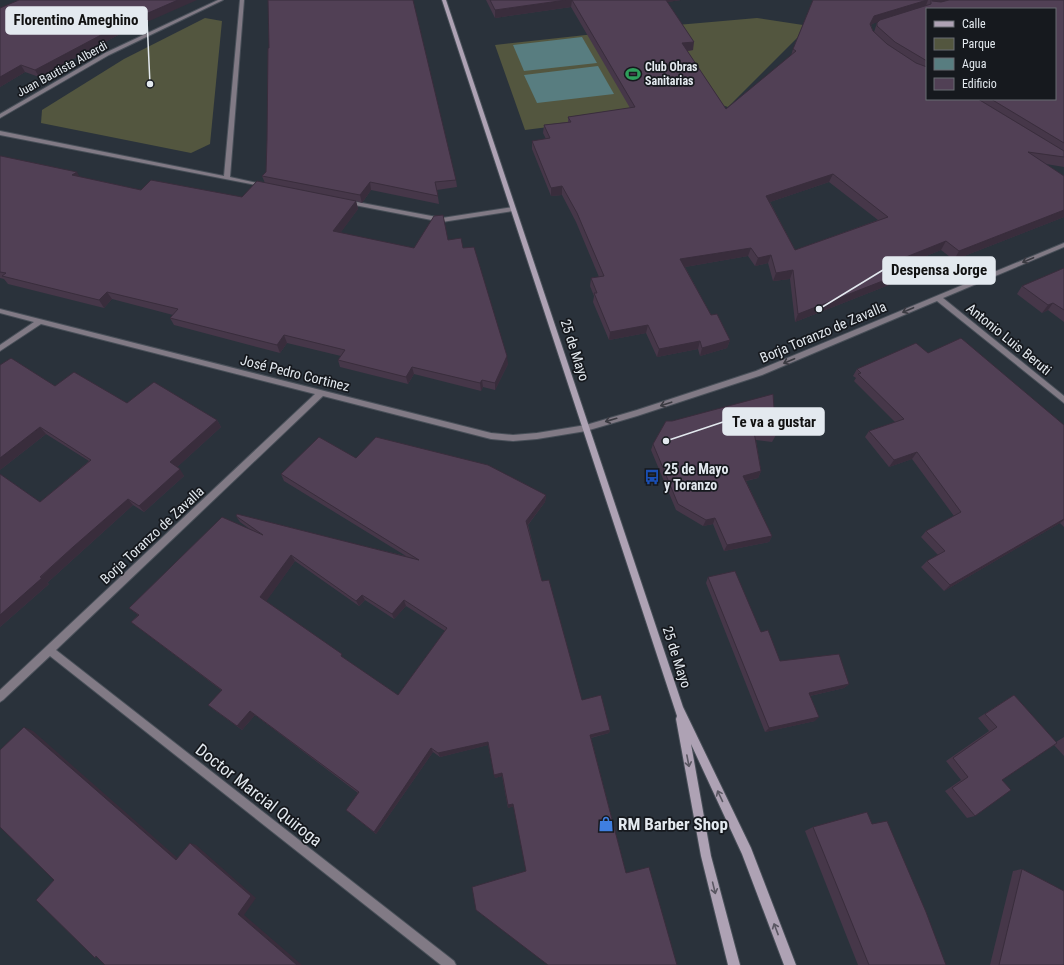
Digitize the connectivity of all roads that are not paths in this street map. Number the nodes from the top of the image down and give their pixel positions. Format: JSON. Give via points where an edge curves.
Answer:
{"nodes":[{"id":1,"x":221,"y":0,"type":"edge"},
{"id":2,"x":242,"y":0,"type":"edge"},
{"id":3,"x":444,"y":0,"type":"edge"},
{"id":4,"x":0,"y":116,"type":"edge"},
{"id":5,"x":0,"y":133,"type":"edge"},
{"id":6,"x":227,"y":178,"type":"junction"},
{"id":7,"x":272,"y":188,"type":"edge"},
{"id":8,"x":341,"y":201,"type":"edge"},
{"id":9,"x":514,"y":209,"type":"junction"},
{"id":10,"x":1064,"y":245,"type":"edge"},
{"id":11,"x":938,"y":298,"type":"junction"},
{"id":12,"x":0,"y":311,"type":"edge"},
{"id":13,"x":40,"y":321,"type":"junction"},
{"id":14,"x":0,"y":348,"type":"edge"},
{"id":15,"x":322,"y":393,"type":"junction"},
{"id":16,"x":1064,"y":400,"type":"edge"},
{"id":17,"x":586,"y":428,"type":"junction"},
{"id":18,"x":49,"y":650,"type":"junction"},
{"id":19,"x":0,"y":697,"type":"edge"},
{"id":20,"x":679,"y":708,"type":"junction"},
{"id":21,"x":450,"y":965,"type":"edge"},
{"id":22,"x":734,"y":965,"type":"edge"},
{"id":23,"x":790,"y":965,"type":"edge"}],
"edges":[{"from":1,"to":4,"type":"street","name":"Juan Bautista Alberdi","via":[[107,54]]},
{"from":2,"to":6,"type":"street"},
{"from":3,"to":9,"type":"street","name":"25 de Mayo"},
{"from":5,"to":6,"type":"street"},
{"from":6,"to":7,"type":"street"},
{"from":8,"to":9,"type":"street","via":[[442,220]]},
{"from":9,"to":17,"type":"street","name":"25 de Mayo"},
{"from":10,"to":11,"type":"street","name":"Borja Toranzo de Zavalla","one_way":true},
{"from":11,"to":16,"type":"street","name":"Antonio Luis Beruti"},
{"from":11,"to":17,"type":"street","name":"Borja Toranzo de Zavalla","one_way":true,"via":[[759,373]]},
{"from":12,"to":13,"type":"street","name":"José Pedro Cortinez"},
{"from":13,"to":14,"type":"street"},
{"from":13,"to":15,"type":"street","name":"José Pedro Cortinez"},
{"from":15,"to":17,"type":"street","name":"José Pedro Cortinez","via":[[491,436],[537,436]]},
{"from":15,"to":18,"type":"street","name":"Borja Toranzo de Zavalla"},
{"from":17,"to":20,"type":"street","name":"25 de Mayo"},
{"from":18,"to":19,"type":"street","name":"Borja Toranzo de Zavalla"},
{"from":18,"to":21,"type":"street","name":"Doctor Marcial Quiroga"},
{"from":20,"to":22,"type":"street","name":"25 de Mayo","one_way":true,"via":[[706,856]]},
{"from":23,"to":20,"type":"street","name":"25 de Mayo","one_way":true,"via":[[747,852]]}]}
